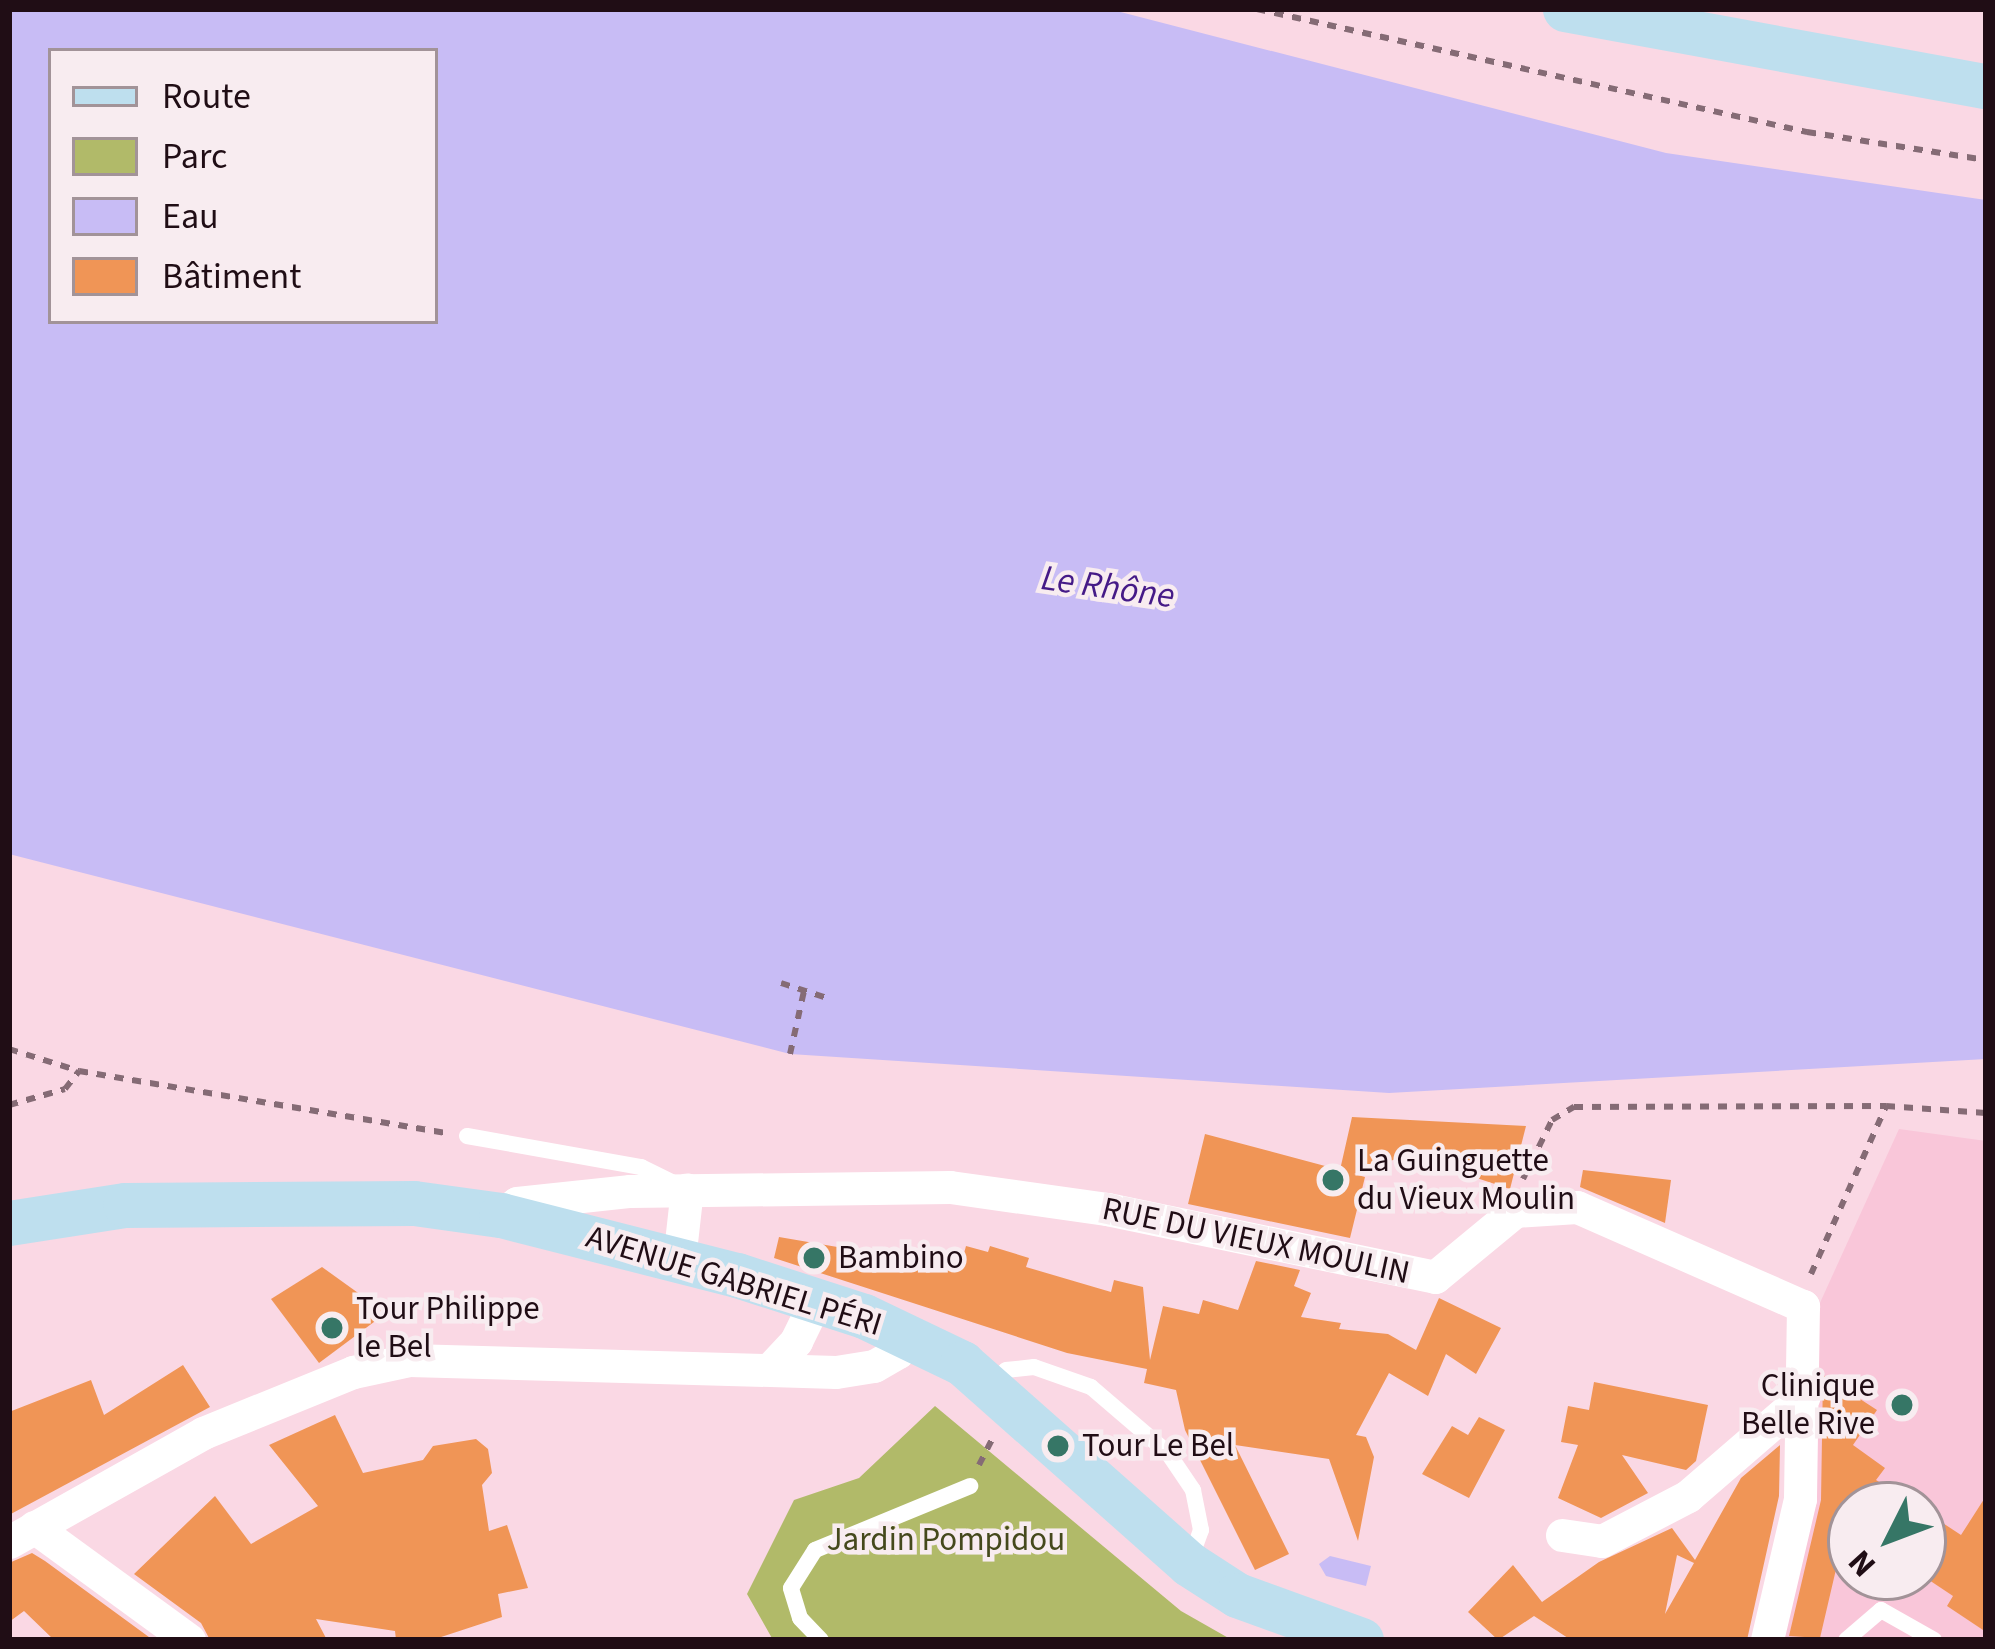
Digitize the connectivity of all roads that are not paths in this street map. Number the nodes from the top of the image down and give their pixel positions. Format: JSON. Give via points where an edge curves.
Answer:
{"nodes":[{"id":1,"x":1565,"y":9,"type":"edge"},
{"id":2,"x":1986,"y":86,"type":"edge"},
{"id":3,"x":467,"y":1136,"type":"road end"},
{"id":4,"x":687,"y":1189,"type":"junction"},
{"id":5,"x":501,"y":1215,"type":"junction"},
{"id":6,"x":9,"y":1223,"type":"edge"},
{"id":7,"x":679,"y":1260,"type":"junction"},
{"id":8,"x":816,"y":1300,"type":"junction"},
{"id":9,"x":908,"y":1334,"type":"junction"},
{"id":10,"x":770,"y":1368,"type":"junction"},
{"id":11,"x":989,"y":1384,"type":"junction"},
{"id":12,"x":1804,"y":1396,"type":"junction"},
{"id":13,"x":970,"y":1486,"type":"road end"},
{"id":14,"x":22,"y":1534,"type":"edge"},
{"id":15,"x":1562,"y":1534,"type":"dead end"},
{"id":16,"x":1189,"y":1564,"type":"junction"},
{"id":17,"x":189,"y":1640,"type":"edge"},
{"id":18,"x":821,"y":1640,"type":"edge"},
{"id":19,"x":1361,"y":1640,"type":"edge"},
{"id":20,"x":1767,"y":1640,"type":"edge"},
{"id":21,"x":1846,"y":1640,"type":"edge"},
{"id":22,"x":1934,"y":1640,"type":"edge"}],
"edges":[{"from":1,"to":2,"type":"main road"},
{"from":3,"to":4,"type":"lane","via":[[641,1167]]},
{"from":4,"to":5,"type":"street","name":"RUE DU VIEUX MOULIN","via":[[552,1197]]},
{"from":4,"to":7,"type":"street"},
{"from":4,"to":12,"type":"street","name":"RUE DU VIEUX MOULIN","via":[[950,1187],[1107,1209],[1435,1277],[1515,1211],[1577,1207],[1803,1306]]},
{"from":5,"to":6,"type":"main road","name":"AVENUE GABRIEL PÉRI","via":[[414,1203],[190,1203]]},
{"from":5,"to":7,"type":"main road","name":"AVENUE GABRIEL PÉRI"},
{"from":7,"to":8,"type":"main road","name":"AVENUE GABRIEL PÉRI"},
{"from":8,"to":9,"type":"main road","name":"AVENUE GABRIEL PÉRI"},
{"from":8,"to":10,"type":"street","via":[[796,1341]]},
{"from":9,"to":10,"type":"street","via":[[898,1352],[874,1366]]},
{"from":9,"to":11,"type":"main road","name":"AVENUE GABRIEL PÉRI"},
{"from":10,"to":14,"type":"street","via":[[409,1360],[272,1401]]},
{"from":11,"to":16,"type":"main road","name":"AVENUE GABRIEL PÉRI"},
{"from":11,"to":16,"type":"lane","via":[[1006,1370],[1034,1367],[1091,1387],[1168,1453],[1193,1490],[1201,1530]]},
{"from":12,"to":15,"type":"street","via":[[1688,1496],[1602,1541]]},
{"from":12,"to":20,"type":"street","via":[[1800,1499]]},
{"from":13,"to":18,"type":"lane","via":[[815,1550],[791,1588],[800,1618]]},
{"from":14,"to":17,"type":"street"},
{"from":16,"to":19,"type":"main road","name":"AVENUE GABRIEL PÉRI","via":[[1237,1595]]},
{"from":21,"to":22,"type":"lane","via":[[1881,1610]]}]}
